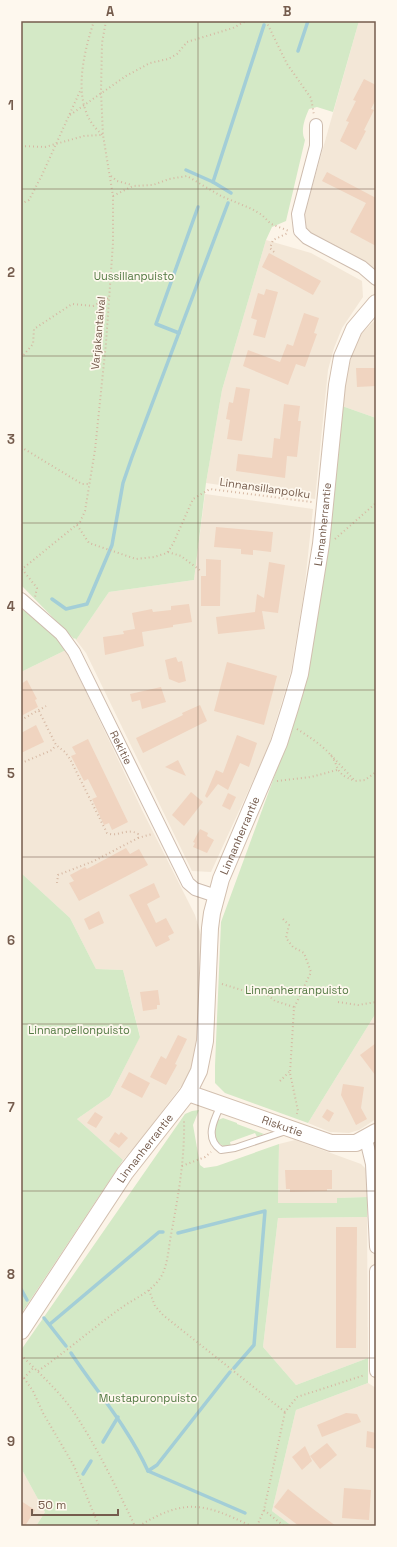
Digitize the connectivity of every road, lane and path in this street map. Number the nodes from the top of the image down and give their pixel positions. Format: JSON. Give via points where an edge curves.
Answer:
{"nodes":[{"id":1,"x":94,"y":21,"type":"edge"},
{"id":2,"x":106,"y":21,"type":"edge"},
{"id":3,"x":246,"y":21,"type":"edge"},
{"id":4,"x":266,"y":21,"type":"edge"},
{"id":5,"x":81,"y":89,"type":"junction"},
{"id":6,"x":101,"y":92,"type":"junction"},
{"id":7,"x":85,"y":106,"type":"junction"},
{"id":8,"x":70,"y":115,"type":"junction"},
{"id":9,"x":316,"y":125,"type":"joint"},
{"id":10,"x":103,"y":135,"type":"junction"},
{"id":11,"x":55,"y":145,"type":"junction"},
{"id":12,"x":21,"y":146,"type":"edge"},
{"id":13,"x":110,"y":174,"type":"junction"},
{"id":14,"x":133,"y":186,"type":"junction"},
{"id":15,"x":113,"y":196,"type":"junction"},
{"id":16,"x":21,"y":204,"type":"edge"},
{"id":17,"x":291,"y":227,"type":"dead end"},
{"id":18,"x":292,"y":232,"type":"junction"},
{"id":19,"x":274,"y":252,"type":"dead end"},
{"id":20,"x":376,"y":279,"type":"edge"},
{"id":21,"x":109,"y":298,"type":"junction"},
{"id":22,"x":376,"y":303,"type":"edge"},
{"id":23,"x":21,"y":358,"type":"edge"},
{"id":24,"x":21,"y":446,"type":"edge"},
{"id":25,"x":90,"y":484,"type":"junction"},
{"id":26,"x":319,"y":503,"type":"dead end"},
{"id":27,"x":376,"y":503,"type":"edge"},
{"id":28,"x":76,"y":525,"type":"junction"},
{"id":29,"x":332,"y":541,"type":"dead end"},
{"id":30,"x":174,"y":544,"type":"junction"},
{"id":31,"x":167,"y":552,"type":"junction"},
{"id":32,"x":176,"y":554,"type":"junction"},
{"id":33,"x":22,"y":570,"type":"edge"},
{"id":34,"x":201,"y":571,"type":"dead end"},
{"id":35,"x":21,"y":599,"type":"edge"},
{"id":36,"x":33,"y":602,"type":"dead end"},
{"id":37,"x":46,"y":706,"type":"dead end"},
{"id":38,"x":39,"y":711,"type":"junction"},
{"id":39,"x":21,"y":720,"type":"edge"},
{"id":40,"x":286,"y":722,"type":"junction"},
{"id":41,"x":56,"y":745,"type":"junction"},
{"id":42,"x":330,"y":754,"type":"junction"},
{"id":43,"x":21,"y":761,"type":"edge"},
{"id":44,"x":337,"y":770,"type":"junction"},
{"id":45,"x":376,"y":772,"type":"edge"},
{"id":46,"x":264,"y":780,"type":"junction"},
{"id":47,"x":355,"y":781,"type":"junction"},
{"id":48,"x":57,"y":883,"type":"dead end"},
{"id":49,"x":216,"y":896,"type":"junction"},
{"id":50,"x":283,"y":919,"type":"dead end"},
{"id":51,"x":220,"y":984,"type":"dead end"},
{"id":52,"x":338,"y":1002,"type":"dead end"},
{"id":53,"x":376,"y":1002,"type":"edge"},
{"id":54,"x":294,"y":1008,"type":"junction"},
{"id":55,"x":290,"y":1071,"type":"junction"},
{"id":56,"x":280,"y":1082,"type":"dead end"},
{"id":57,"x":188,"y":1093,"type":"junction"},
{"id":58,"x":221,"y":1105,"type":"junction"},
{"id":59,"x":184,"y":1116,"type":"dead end"},
{"id":60,"x":293,"y":1125,"type":"junction"},
{"id":61,"x":371,"y":1136,"type":"edge"},
{"id":62,"x":217,"y":1148,"type":"junction"},
{"id":63,"x":182,"y":1166,"type":"junction"},
{"id":64,"x":376,"y":1247,"type":"edge"},
{"id":65,"x":376,"y":1272,"type":"edge"},
{"id":66,"x":149,"y":1290,"type":"junction"},
{"id":67,"x":21,"y":1331,"type":"edge"},
{"id":68,"x":21,"y":1355,"type":"edge"},
{"id":69,"x":34,"y":1368,"type":"junction"},
{"id":70,"x":38,"y":1371,"type":"junction"},
{"id":71,"x":373,"y":1373,"type":"edge"},
{"id":72,"x":21,"y":1375,"type":"edge"},
{"id":73,"x":24,"y":1378,"type":"junction"},
{"id":74,"x":285,"y":1412,"type":"junction"},
{"id":75,"x":264,"y":1510,"type":"junction"},
{"id":76,"x":99,"y":1526,"type":"edge"},
{"id":77,"x":135,"y":1526,"type":"edge"},
{"id":78,"x":140,"y":1526,"type":"edge"},
{"id":79,"x":251,"y":1526,"type":"edge"},
{"id":80,"x":257,"y":1526,"type":"edge"},
{"id":81,"x":284,"y":1526,"type":"edge"}],
"edges":[{"from":1,"to":5,"type":"path","via":[[86,50]]},
{"from":2,"to":6,"type":"path","name":"Varjakantaival","via":[[102,43]]},
{"from":3,"to":6,"type":"path","via":[[233,28],[187,42],[177,54],[150,63]]},
{"from":4,"to":9,"type":"path","via":[[287,64],[311,98]]},
{"from":5,"to":7,"type":"path"},
{"from":5,"to":8,"type":"path"},
{"from":6,"to":7,"type":"path"},
{"from":6,"to":10,"type":"path","name":"Varjakantaival"},
{"from":7,"to":8,"type":"path"},
{"from":7,"to":10,"type":"path","via":[[95,129]]},
{"from":8,"to":11,"type":"path"},
{"from":9,"to":20,"type":"street","via":[[316,146],[298,214],[300,231],[307,238],[362,267]]},
{"from":10,"to":11,"type":"path","via":[[84,136]]},
{"from":10,"to":13,"type":"path","name":"Varjakantaival"},
{"from":11,"to":12,"type":"path"},
{"from":11,"to":16,"type":"path","via":[[29,200]]},
{"from":13,"to":14,"type":"path","via":[[117,180]]},
{"from":13,"to":15,"type":"path","name":"Varjakantaival"},
{"from":14,"to":15,"type":"path"},
{"from":14,"to":18,"type":"path","via":[[153,185],[187,176],[221,196],[252,209],[271,224]]},
{"from":15,"to":21,"type":"path","name":"Varjakantaival","via":[[114,243]]},
{"from":17,"to":18,"type":"path"},
{"from":18,"to":19,"type":"path","via":[[273,240],[270,248]]},
{"from":21,"to":23,"type":"path","via":[[93,306],[72,304],[34,329],[33,344]]},
{"from":21,"to":25,"type":"path","name":"Varjakantaival"},
{"from":22,"to":40,"type":"street","name":"Linnanherrantie","via":[[354,329],[342,357],[321,544],[300,674]]},
{"from":24,"to":25,"type":"path","via":[[82,484]]},
{"from":25,"to":28,"type":"path","name":"Varjakantaival","via":[[85,511]]},
{"from":26,"to":30,"type":"path","name":"Linnansillanpolku","via":[[210,489],[193,500]]},
{"from":27,"to":29,"type":"path"},
{"from":28,"to":31,"type":"path","via":[[89,543],[124,556],[136,559],[154,557]]},
{"from":28,"to":33,"type":"path","name":"Varjakantaival"},
{"from":30,"to":31,"type":"path"},
{"from":30,"to":32,"type":"path"},
{"from":31,"to":32,"type":"path"},
{"from":32,"to":34,"type":"path"},
{"from":33,"to":36,"type":"path","via":[[37,588]]},
{"from":35,"to":49,"type":"street","name":"Rekitie","via":[[61,634],[74,652],[188,883],[195,889]]},
{"from":37,"to":38,"type":"path"},
{"from":38,"to":39,"type":"path"},
{"from":38,"to":41,"type":"path"},
{"from":40,"to":42,"type":"path","via":[[317,741]]},
{"from":40,"to":46,"type":"street","name":"Linnanherrantie"},
{"from":41,"to":43,"type":"path","via":[[52,750]]},
{"from":41,"to":48,"type":"path","via":[[70,759],[106,833],[112,836],[131,831],[138,834],[138,838],[94,861],[58,875]]},
{"from":42,"to":44,"type":"path"},
{"from":42,"to":47,"type":"path"},
{"from":44,"to":46,"type":"path","via":[[304,778]]},
{"from":44,"to":47,"type":"path","via":[[342,776]]},
{"from":45,"to":47,"type":"path","via":[[365,780]]},
{"from":46,"to":49,"type":"street","name":"Linnanherrantie"},
{"from":49,"to":57,"type":"street","name":"Linnanherrantie","via":[[210,931],[204,1052],[199,1071]]},
{"from":50,"to":54,"type":"path","via":[[289,925],[286,938],[293,947],[304,953],[311,972]]},
{"from":51,"to":54,"type":"path","via":[[245,991],[264,992],[275,1001]]},
{"from":52,"to":53,"type":"path","via":[[358,1005]]},
{"from":54,"to":55,"type":"path"},
{"from":55,"to":56,"type":"path"},
{"from":55,"to":60,"type":"path","via":[[298,1111]]},
{"from":57,"to":58,"type":"street","name":"Riskutie"},
{"from":57,"to":67,"type":"street","name":"Linnanherrantie","via":[[125,1174]]},
{"from":58,"to":60,"type":"street","name":"Riskutie"},
{"from":58,"to":62,"type":"lane","via":[[211,1131]]},
{"from":59,"to":63,"type":"path"},
{"from":60,"to":61,"type":"street","name":"Riskutie","via":[[322,1141],[339,1144],[356,1143]]},
{"from":60,"to":62,"type":"lane","via":[[226,1150]]},
{"from":61,"to":64,"type":"street"},
{"from":62,"to":63,"type":"path","via":[[204,1157]]},
{"from":63,"to":66,"type":"path","via":[[180,1192],[166,1263],[159,1280]]},
{"from":65,"to":71,"type":"street"},
{"from":66,"to":70,"type":"path"},
{"from":66,"to":74,"type":"path","via":[[155,1306],[163,1315]]},
{"from":68,"to":69,"type":"path"},
{"from":69,"to":70,"type":"path"},
{"from":69,"to":73,"type":"path"},
{"from":70,"to":77,"type":"path","via":[[73,1411],[103,1462]]},
{"from":71,"to":74,"type":"path","via":[[297,1397]]},
{"from":72,"to":73,"type":"path"},
{"from":73,"to":76,"type":"path","via":[[34,1391],[74,1466]]},
{"from":74,"to":75,"type":"path"},
{"from":75,"to":80,"type":"path"},
{"from":75,"to":81,"type":"path"},
{"from":78,"to":79,"type":"path","via":[[160,1513],[178,1507],[194,1507],[214,1510]]}]}
